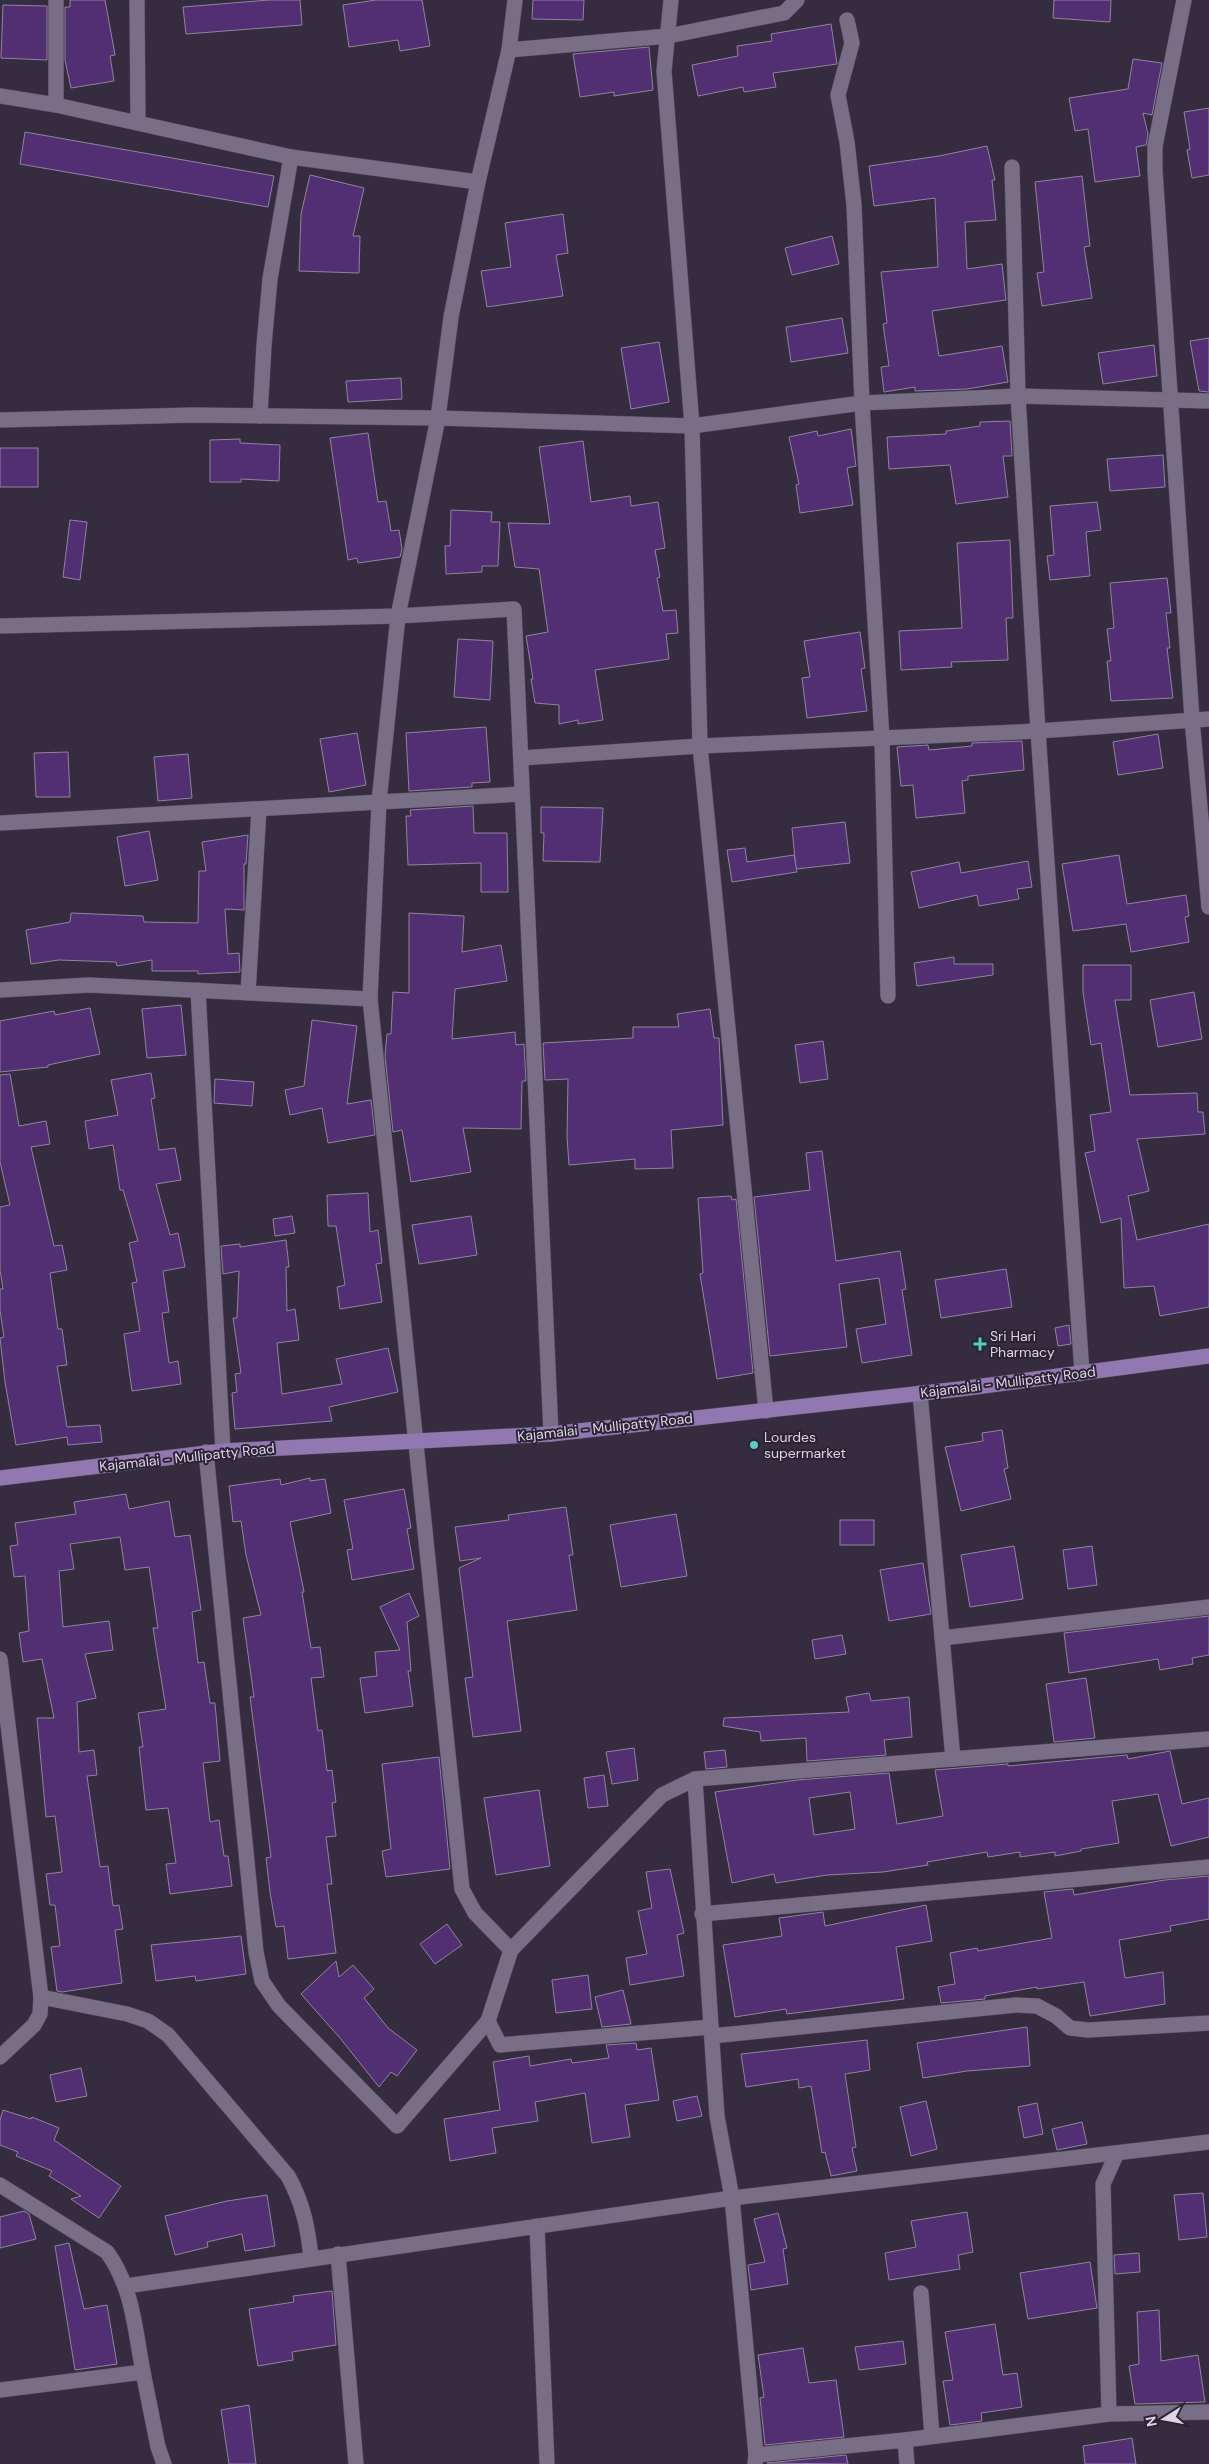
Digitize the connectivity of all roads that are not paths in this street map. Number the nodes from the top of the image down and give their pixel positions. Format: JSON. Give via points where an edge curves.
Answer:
{"nodes":[{"id":1,"x":56,"y":0,"type":"edge"},
{"id":2,"x":137,"y":0,"type":"edge"},
{"id":3,"x":515,"y":0,"type":"edge"},
{"id":4,"x":671,"y":0,"type":"edge"},
{"id":5,"x":797,"y":0,"type":"edge"},
{"id":6,"x":1184,"y":0,"type":"edge"},
{"id":7,"x":847,"y":20,"type":"dead end"},
{"id":8,"x":668,"y":36,"type":"junction"},
{"id":9,"x":509,"y":50,"type":"junction"},
{"id":10,"x":0,"y":96,"type":"edge"},
{"id":11,"x":56,"y":105,"type":"junction"},
{"id":12,"x":138,"y":123,"type":"junction"},
{"id":13,"x":291,"y":157,"type":"junction"},
{"id":14,"x":1012,"y":167,"type":"dead end"},
{"id":15,"x":478,"y":182,"type":"junction"},
{"id":16,"x":1018,"y":396,"type":"junction"},
{"id":17,"x":1170,"y":400,"type":"junction"},
{"id":18,"x":1209,"y":401,"type":"edge"},
{"id":19,"x":862,"y":403,"type":"junction"},
{"id":20,"x":260,"y":416,"type":"junction"},
{"id":21,"x":438,"y":418,"type":"junction"},
{"id":22,"x":0,"y":420,"type":"edge"},
{"id":23,"x":692,"y":426,"type":"junction"},
{"id":24,"x":398,"y":616,"type":"junction"},
{"id":25,"x":0,"y":626,"type":"edge"},
{"id":26,"x":1192,"y":719,"type":"junction"},
{"id":27,"x":1209,"y":719,"type":"edge"},
{"id":28,"x":1038,"y":731,"type":"junction"},
{"id":29,"x":882,"y":739,"type":"junction"},
{"id":30,"x":700,"y":746,"type":"junction"},
{"id":31,"x":521,"y":758,"type":"junction"},
{"id":32,"x":522,"y":794,"type":"junction"},
{"id":33,"x":380,"y":802,"type":"junction"},
{"id":34,"x":259,"y":809,"type":"junction"},
{"id":35,"x":0,"y":823,"type":"edge"},
{"id":36,"x":1209,"y":907,"type":"edge"},
{"id":37,"x":0,"y":990,"type":"edge"},
{"id":38,"x":198,"y":990,"type":"junction"},
{"id":39,"x":248,"y":993,"type":"junction"},
{"id":40,"x":888,"y":996,"type":"dead end"},
{"id":41,"x":370,"y":999,"type":"junction"},
{"id":42,"x":1209,"y":1356,"type":"edge"},
{"id":43,"x":1082,"y":1373,"type":"junction"},
{"id":44,"x":920,"y":1394,"type":"junction"},
{"id":45,"x":766,"y":1411,"type":"junction"},
{"id":46,"x":551,"y":1434,"type":"junction"},
{"id":47,"x":416,"y":1441,"type":"junction"},
{"id":48,"x":222,"y":1451,"type":"junction"},
{"id":49,"x":206,"y":1452,"type":"junction"},
{"id":50,"x":0,"y":1478,"type":"edge"},
{"id":51,"x":1209,"y":1607,"type":"edge"},
{"id":52,"x":942,"y":1638,"type":"junction"},
{"id":53,"x":0,"y":1659,"type":"edge"},
{"id":54,"x":1209,"y":1740,"type":"edge"},
{"id":55,"x":953,"y":1759,"type":"junction"},
{"id":56,"x":694,"y":1779,"type":"junction"},
{"id":57,"x":1209,"y":1868,"type":"edge"},
{"id":58,"x":702,"y":1914,"type":"junction"},
{"id":59,"x":511,"y":1950,"type":"junction"},
{"id":60,"x":41,"y":1997,"type":"junction"},
{"id":61,"x":488,"y":2021,"type":"junction"},
{"id":62,"x":1209,"y":2023,"type":"edge"},
{"id":63,"x":711,"y":2032,"type":"junction"},
{"id":64,"x":0,"y":2057,"type":"edge"},
{"id":65,"x":1209,"y":2142,"type":"edge"},
{"id":66,"x":1117,"y":2153,"type":"junction"},
{"id":67,"x":0,"y":2185,"type":"edge"},
{"id":68,"x":732,"y":2198,"type":"junction"},
{"id":69,"x":536,"y":2226,"type":"junction"},
{"id":70,"x":338,"y":2254,"type":"junction"},
{"id":71,"x":311,"y":2258,"type":"junction"},
{"id":72,"x":126,"y":2286,"type":"junction"},
{"id":73,"x":921,"y":2293,"type":"dead end"},
{"id":74,"x":143,"y":2372,"type":"junction"},
{"id":75,"x":0,"y":2390,"type":"edge"},
{"id":76,"x":1209,"y":2412,"type":"edge"},
{"id":77,"x":1109,"y":2414,"type":"junction"},
{"id":78,"x":932,"y":2436,"type":"junction"},
{"id":79,"x":905,"y":2440,"type":"junction"},
{"id":80,"x":755,"y":2459,"type":"edge"},
{"id":81,"x":164,"y":2464,"type":"edge"},
{"id":82,"x":356,"y":2464,"type":"edge"},
{"id":83,"x":547,"y":2464,"type":"edge"},
{"id":84,"x":907,"y":2464,"type":"edge"}],
"edges":[{"from":1,"to":11,"type":"street"},
{"from":2,"to":12,"type":"street"},
{"from":3,"to":9,"type":"street"},
{"from":4,"to":8,"type":"street"},
{"from":5,"to":8,"type":"street","via":[[784,13]]},
{"from":6,"to":17,"type":"street","via":[[1155,146]]},
{"from":7,"to":19,"type":"street","via":[[852,43],[838,95],[854,205]]},
{"from":8,"to":9,"type":"street"},
{"from":8,"to":23,"type":"street","via":[[664,71]]},
{"from":9,"to":15,"type":"street"},
{"from":10,"to":11,"type":"street"},
{"from":11,"to":12,"type":"street"},
{"from":12,"to":13,"type":"street"},
{"from":13,"to":15,"type":"street"},
{"from":13,"to":20,"type":"street","via":[[270,279]]},
{"from":14,"to":16,"type":"street"},
{"from":15,"to":21,"type":"street","via":[[451,317]]},
{"from":16,"to":17,"type":"street"},
{"from":16,"to":19,"type":"street"},
{"from":16,"to":28,"type":"street"},
{"from":17,"to":18,"type":"street"},
{"from":17,"to":26,"type":"street"},
{"from":19,"to":23,"type":"street"},
{"from":19,"to":29,"type":"street"},
{"from":20,"to":21,"type":"street"},
{"from":20,"to":22,"type":"street"},
{"from":21,"to":23,"type":"street"},
{"from":21,"to":24,"type":"street"},
{"from":23,"to":30,"type":"street"},
{"from":24,"to":25,"type":"street"},
{"from":24,"to":31,"type":"street","via":[[514,610]]},
{"from":24,"to":33,"type":"street"},
{"from":26,"to":27,"type":"street"},
{"from":26,"to":28,"type":"street"},
{"from":26,"to":36,"type":"street"},
{"from":28,"to":29,"type":"street"},
{"from":28,"to":43,"type":"street"},
{"from":29,"to":30,"type":"street"},
{"from":29,"to":40,"type":"street"},
{"from":30,"to":31,"type":"street"},
{"from":30,"to":45,"type":"street"},
{"from":31,"to":32,"type":"street"},
{"from":32,"to":33,"type":"street"},
{"from":32,"to":46,"type":"street"},
{"from":33,"to":34,"type":"street"},
{"from":33,"to":41,"type":"street"},
{"from":34,"to":35,"type":"street"},
{"from":34,"to":39,"type":"street"},
{"from":37,"to":38,"type":"street","via":[[89,985]]},
{"from":38,"to":39,"type":"street"},
{"from":38,"to":48,"type":"street"},
{"from":39,"to":41,"type":"street"},
{"from":41,"to":47,"type":"street"},
{"from":42,"to":43,"type":"main road","name":"Kajamalai - Mullipatty Road"},
{"from":43,"to":44,"type":"main road","name":"Kajamalai - Mullipatty Road"},
{"from":44,"to":45,"type":"main road","name":"Kajamalai - Mullipatty Road"},
{"from":44,"to":52,"type":"street"},
{"from":45,"to":46,"type":"main road","name":"Kajamalai - Mullipatty Road"},
{"from":46,"to":47,"type":"main road","name":"Kajamalai - Mullipatty Road"},
{"from":47,"to":48,"type":"main road","name":"Kajamalai - Mullipatty Road"},
{"from":47,"to":59,"type":"street","via":[[462,1889],[475,1913]]},
{"from":48,"to":49,"type":"main road","name":"Kajamalai - Mullipatty Road"},
{"from":49,"to":50,"type":"main road","name":"Kajamalai - Mullipatty Road"},
{"from":49,"to":61,"type":"street","via":[[256,1952],[262,1981],[279,2006],[397,2126]]},
{"from":51,"to":52,"type":"street"},
{"from":52,"to":55,"type":"street"},
{"from":53,"to":60,"type":"street"},
{"from":54,"to":55,"type":"street"},
{"from":55,"to":56,"type":"street"},
{"from":56,"to":58,"type":"street"},
{"from":56,"to":59,"type":"street","via":[[662,1795]]},
{"from":57,"to":58,"type":"street"},
{"from":58,"to":63,"type":"street"},
{"from":59,"to":61,"type":"street"},
{"from":60,"to":64,"type":"street","via":[[40,2014],[34,2025]]},
{"from":60,"to":71,"type":"street","via":[[127,2014],[148,2021],[168,2035],[288,2176],[301,2200]]},
{"from":61,"to":63,"type":"street","via":[[500,2045]]},
{"from":62,"to":63,"type":"street","via":[[1088,2030],[1070,2028],[1037,2006],[1016,2005]]},
{"from":63,"to":68,"type":"street","via":[[717,2116]]},
{"from":65,"to":66,"type":"street"},
{"from":66,"to":68,"type":"street"},
{"from":66,"to":77,"type":"street","via":[[1103,2184]]},
{"from":67,"to":72,"type":"street","via":[[108,2252]]},
{"from":68,"to":69,"type":"street"},
{"from":68,"to":80,"type":"street"},
{"from":69,"to":70,"type":"street"},
{"from":69,"to":83,"type":"street"},
{"from":70,"to":71,"type":"street"},
{"from":70,"to":82,"type":"street"},
{"from":71,"to":72,"type":"street"},
{"from":72,"to":74,"type":"street"},
{"from":73,"to":78,"type":"street"},
{"from":74,"to":75,"type":"street"},
{"from":74,"to":81,"type":"street"},
{"from":76,"to":77,"type":"street"},
{"from":77,"to":78,"type":"street"},
{"from":78,"to":79,"type":"street"},
{"from":79,"to":80,"type":"street"},
{"from":79,"to":84,"type":"street"}]}
